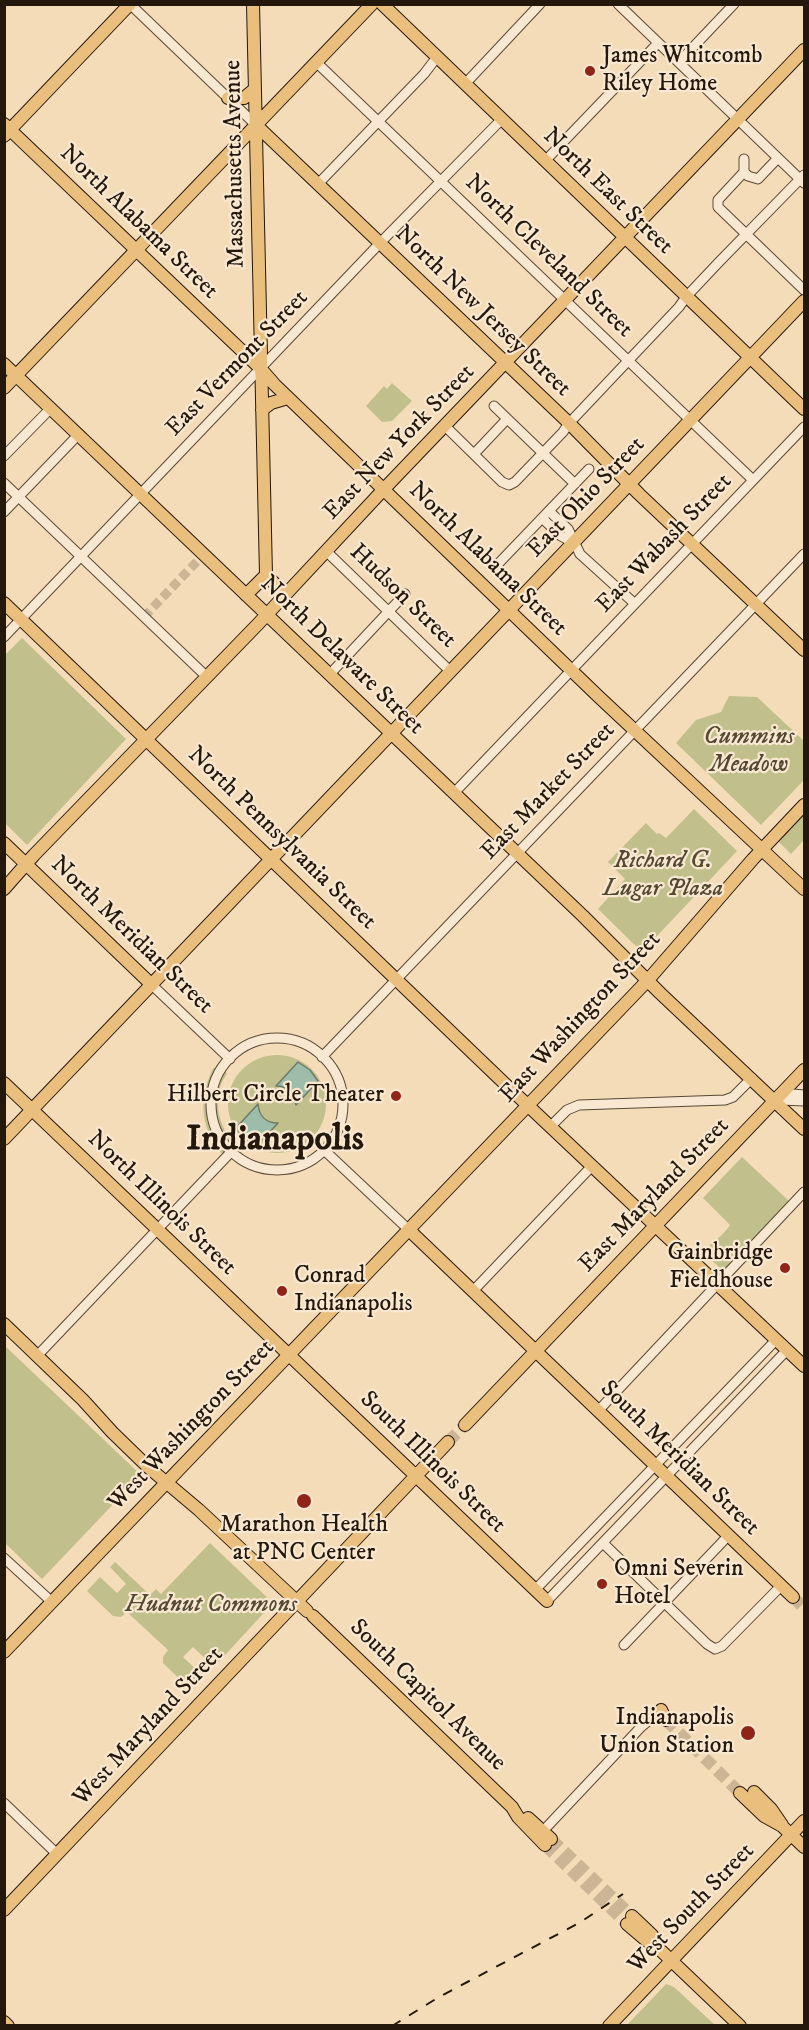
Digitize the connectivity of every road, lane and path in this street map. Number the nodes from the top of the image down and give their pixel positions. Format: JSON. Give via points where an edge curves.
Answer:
{"nodes":[{"id":1,"x":130,"y":4,"type":"edge"},
{"id":2,"x":253,"y":4,"type":"edge"},
{"id":3,"x":372,"y":4,"type":"edge"},
{"id":4,"x":382,"y":4,"type":"edge"},
{"id":5,"x":540,"y":4,"type":"edge"},
{"id":6,"x":618,"y":4,"type":"edge"},
{"id":7,"x":734,"y":4,"type":"edge"},
{"id":8,"x":658,"y":42,"type":"junction"},
{"id":9,"x":804,"y":50,"type":"edge"},
{"id":10,"x":437,"y":57,"type":"junction"},
{"id":11,"x":316,"y":62,"type":"junction"},
{"id":12,"x":678,"y":62,"type":"junction"},
{"id":13,"x":465,"y":84,"type":"junction"},
{"id":14,"x":255,"y":89,"type":"junction"},
{"id":15,"x":284,"y":96,"type":"junction"},
{"id":16,"x":228,"y":98,"type":"junction"},
{"id":17,"x":502,"y":119,"type":"junction"},
{"id":18,"x":738,"y":119,"type":"junction"},
{"id":19,"x":378,"y":121,"type":"junction"},
{"id":20,"x":256,"y":125,"type":"junction"},
{"id":21,"x":6,"y":130,"type":"edge"},
{"id":22,"x":778,"y":158,"type":"junction"},
{"id":23,"x":744,"y":159,"type":"dead end"},
{"id":24,"x":545,"y":161,"type":"junction"},
{"id":25,"x":744,"y":172,"type":"junction"},
{"id":26,"x":803,"y":179,"type":"edge"},
{"id":27,"x":441,"y":181,"type":"junction"},
{"id":28,"x":318,"y":184,"type":"junction"},
{"id":29,"x":746,"y":234,"type":"junction"},
{"id":30,"x":625,"y":238,"type":"junction"},
{"id":31,"x":380,"y":243,"type":"junction"},
{"id":32,"x":136,"y":250,"type":"junction"},
{"id":33,"x":804,"y":290,"type":"edge"},
{"id":34,"x":686,"y":297,"type":"junction"},
{"id":35,"x":566,"y":300,"type":"junction"},
{"id":36,"x":804,"y":301,"type":"edge"},
{"id":37,"x":750,"y":358,"type":"junction"},
{"id":38,"x":629,"y":361,"type":"junction"},
{"id":39,"x":506,"y":363,"type":"junction"},
{"id":40,"x":4,"y":364,"type":"edge"},
{"id":41,"x":261,"y":369,"type":"junction"},
{"id":42,"x":17,"y":375,"type":"junction"},
{"id":43,"x":4,"y":388,"type":"edge"},
{"id":44,"x":288,"y":398,"type":"junction"},
{"id":45,"x":494,"y":406,"type":"dead end"},
{"id":46,"x":51,"y":408,"type":"junction"},
{"id":47,"x":804,"y":409,"type":"edge"},
{"id":48,"x":262,"y":410,"type":"junction"},
{"id":49,"x":507,"y":419,"type":"junction"},
{"id":50,"x":571,"y":420,"type":"junction"},
{"id":51,"x":691,"y":420,"type":"junction"},
{"id":52,"x":445,"y":426,"type":"junction"},
{"id":53,"x":804,"y":427,"type":"edge"},
{"id":54,"x":79,"y":434,"type":"junction"},
{"id":55,"x":543,"y":453,"type":"junction"},
{"id":56,"x":474,"y":454,"type":"junction"},
{"id":57,"x":4,"y":456,"type":"edge"},
{"id":58,"x":589,"y":469,"type":"dead end"},
{"id":59,"x":753,"y":480,"type":"junction"},
{"id":60,"x":4,"y":483,"type":"edge"},
{"id":61,"x":575,"y":484,"type":"junction"},
{"id":62,"x":630,"y":485,"type":"junction"},
{"id":63,"x":384,"y":489,"type":"junction"},
{"id":64,"x":141,"y":494,"type":"junction"},
{"id":65,"x":19,"y":497,"type":"junction"},
{"id":66,"x":4,"y":512,"type":"edge"},
{"id":67,"x":546,"y":514,"type":"junction"},
{"id":68,"x":574,"y":543,"type":"junction"},
{"id":69,"x":693,"y":545,"type":"junction"},
{"id":70,"x":326,"y":551,"type":"junction"},
{"id":71,"x":804,"y":554,"type":"edge"},
{"id":72,"x":81,"y":557,"type":"junction"},
{"id":73,"x":497,"y":565,"type":"dead end"},
{"id":74,"x":266,"y":575,"type":"junction"},
{"id":75,"x":285,"y":594,"type":"junction"},
{"id":76,"x":405,"y":594,"type":"dead end"},
{"id":77,"x":246,"y":595,"type":"junction"},
{"id":78,"x":4,"y":603,"type":"edge"},
{"id":79,"x":634,"y":603,"type":"junction"},
{"id":80,"x":756,"y":604,"type":"junction"},
{"id":81,"x":509,"y":610,"type":"junction"},
{"id":82,"x":389,"y":612,"type":"junction"},
{"id":83,"x":266,"y":614,"type":"junction"},
{"id":84,"x":22,"y":620,"type":"junction"},
{"id":85,"x":4,"y":638,"type":"edge"},
{"id":86,"x":804,"y":650,"type":"edge"},
{"id":87,"x":572,"y":671,"type":"junction"},
{"id":88,"x":451,"y":672,"type":"junction"},
{"id":89,"x":330,"y":674,"type":"junction"},
{"id":90,"x":207,"y":677,"type":"junction"},
{"id":91,"x":635,"y":730,"type":"junction"},
{"id":92,"x":392,"y":734,"type":"junction"},
{"id":93,"x":146,"y":738,"type":"junction"},
{"id":94,"x":454,"y":793,"type":"junction"},
{"id":95,"x":804,"y":805,"type":"edge"},
{"id":96,"x":4,"y":843,"type":"edge"},
{"id":97,"x":762,"y":850,"type":"junction"},
{"id":98,"x":517,"y":854,"type":"junction"},
{"id":99,"x":272,"y":859,"type":"junction"},
{"id":100,"x":26,"y":864,"type":"junction"},
{"id":101,"x":4,"y":889,"type":"edge"},
{"id":102,"x":804,"y":889,"type":"edge"},
{"id":103,"x":397,"y":979,"type":"junction"},
{"id":104,"x":648,"y":980,"type":"junction"},
{"id":105,"x":152,"y":985,"type":"junction"},
{"id":106,"x":322,"y":1057,"type":"junction"},
{"id":107,"x":230,"y":1059,"type":"junction"},
{"id":108,"x":804,"y":1070,"type":"edge"},
{"id":109,"x":752,"y":1078,"type":"junction"},
{"id":110,"x":4,"y":1083,"type":"edge"},
{"id":111,"x":804,"y":1095,"type":"edge"},
{"id":112,"x":775,"y":1100,"type":"junction"},
{"id":113,"x":804,"y":1101,"type":"edge"},
{"id":114,"x":528,"y":1105,"type":"junction"},
{"id":115,"x":32,"y":1110,"type":"junction"},
{"id":116,"x":551,"y":1126,"type":"junction"},
{"id":117,"x":804,"y":1129,"type":"edge"},
{"id":118,"x":4,"y":1139,"type":"edge"},
{"id":119,"x":324,"y":1150,"type":"junction"},
{"id":120,"x":231,"y":1152,"type":"junction"},
{"id":121,"x":592,"y":1166,"type":"junction"},
{"id":122,"x":804,"y":1192,"type":"edge"},
{"id":123,"x":655,"y":1226,"type":"junction"},
{"id":124,"x":157,"y":1229,"type":"junction"},
{"id":125,"x":409,"y":1230,"type":"junction"},
{"id":126,"x":717,"y":1284,"type":"junction"},
{"id":127,"x":473,"y":1292,"type":"junction"},
{"id":128,"x":4,"y":1324,"type":"edge"},
{"id":129,"x":776,"y":1340,"type":"junction"},
{"id":130,"x":787,"y":1350,"type":"junction"},
{"id":131,"x":535,"y":1351,"type":"junction"},
{"id":132,"x":289,"y":1355,"type":"junction"},
{"id":133,"x":37,"y":1356,"type":"junction"},
{"id":134,"x":804,"y":1366,"type":"edge"},
{"id":135,"x":598,"y":1411,"type":"junction"},
{"id":136,"x":465,"y":1425,"type":"tunnel mouth"},
{"id":137,"x":448,"y":1442,"type":"tunnel mouth"},
{"id":138,"x":655,"y":1466,"type":"junction"},
{"id":139,"x":416,"y":1476,"type":"junction"},
{"id":140,"x":666,"y":1476,"type":"junction"},
{"id":141,"x":167,"y":1483,"type":"junction"},
{"id":142,"x":728,"y":1536,"type":"junction"},
{"id":143,"x":603,"y":1542,"type":"junction"},
{"id":144,"x":4,"y":1558,"type":"edge"},
{"id":145,"x":781,"y":1586,"type":"junction"},
{"id":146,"x":535,"y":1590,"type":"junction"},
{"id":147,"x":793,"y":1597,"type":"tunnel mouth"},
{"id":148,"x":297,"y":1601,"type":"junction"},
{"id":149,"x":547,"y":1601,"type":"joint"},
{"id":150,"x":52,"y":1602,"type":"junction"},
{"id":151,"x":664,"y":1602,"type":"junction"},
{"id":152,"x":624,"y":1645,"type":"dead end"},
{"id":153,"x":4,"y":1652,"type":"edge"},
{"id":154,"x":663,"y":1715,"type":"dead end"},
{"id":155,"x":754,"y":1792,"type":"tunnel mouth"},
{"id":156,"x":740,"y":1793,"type":"tunnel mouth"},
{"id":157,"x":4,"y":1803,"type":"edge"},
{"id":158,"x":804,"y":1821,"type":"edge"},
{"id":159,"x":787,"y":1830,"type":"junction"},
{"id":160,"x":546,"y":1838,"type":"joint"},
{"id":161,"x":804,"y":1847,"type":"edge"},
{"id":162,"x":57,"y":1854,"type":"junction"},
{"id":163,"x":4,"y":1910,"type":"edge"},
{"id":164,"x":629,"y":1920,"type":"tunnel mouth"},
{"id":165,"x":671,"y":1960,"type":"junction"},
{"id":166,"x":4,"y":2022,"type":"edge"},
{"id":167,"x":8,"y":2025,"type":"edge"},
{"id":168,"x":609,"y":2025,"type":"edge"},
{"id":169,"x":740,"y":2025,"type":"edge"}],
"edges":[{"from":1,"to":16,"type":"street","name":"North New Jersey Street"},
{"from":1,"to":21,"type":"main road"},
{"from":2,"to":14,"type":"main road","name":"Massachusetts Avenue"},
{"from":3,"to":11,"type":"main road"},
{"from":4,"to":10,"type":"main road","name":"North East Street"},
{"from":5,"to":13,"type":"street"},
{"from":6,"to":8,"type":"street"},
{"from":7,"to":12,"type":"street"},
{"from":8,"to":12,"type":"street"},
{"from":8,"to":24,"type":"street"},
{"from":9,"to":18,"type":"main road","name":"East New York Street"},
{"from":10,"to":13,"type":"main road","name":"North East Street"},
{"from":10,"to":19,"type":"street"},
{"from":11,"to":15,"type":"main road"},
{"from":11,"to":19,"type":"street","name":"North Cleveland Street"},
{"from":12,"to":18,"type":"street"},
{"from":13,"to":17,"type":"main road","name":"North East Street"},
{"from":14,"to":15,"type":"main road","via":[[267,97]]},
{"from":14,"to":16,"type":"main road","via":[[244,98]]},
{"from":14,"to":20,"type":"main road","name":"Massachusetts Avenue"},
{"from":15,"to":20,"type":"main road"},
{"from":16,"to":20,"type":"street","name":"North New Jersey Street"},
{"from":17,"to":24,"type":"main road","name":"North East Street"},
{"from":17,"to":27,"type":"street","name":"East Vermont Street"},
{"from":18,"to":22,"type":"street"},
{"from":18,"to":30,"type":"main road","name":"East New York Street"},
{"from":19,"to":27,"type":"street","name":"North Cleveland Street"},
{"from":19,"to":28,"type":"street"},
{"from":20,"to":28,"type":"main road","name":"North New Jersey Street"},
{"from":20,"to":32,"type":"main road"},
{"from":20,"to":41,"type":"main road","name":"Massachusetts Avenue"},
{"from":21,"to":32,"type":"main road","name":"North Alabama Street"},
{"from":22,"to":25,"type":"street","via":[[758,178]]},
{"from":22,"to":26,"type":"street"},
{"from":23,"to":25,"type":"street"},
{"from":24,"to":30,"type":"main road","name":"North East Street"},
{"from":25,"to":29,"type":"street","via":[[718,200],[718,207]]},
{"from":26,"to":29,"type":"street"},
{"from":27,"to":31,"type":"street","name":"East Vermont Street"},
{"from":27,"to":35,"type":"street","name":"North Cleveland Street"},
{"from":28,"to":31,"type":"main road","name":"North New Jersey Street"},
{"from":29,"to":33,"type":"street"},
{"from":29,"to":34,"type":"street"},
{"from":30,"to":34,"type":"main road","name":"North East Street"},
{"from":30,"to":35,"type":"main road","name":"East New York Street"},
{"from":31,"to":39,"type":"main road","name":"North New Jersey Street"},
{"from":31,"to":41,"type":"street","name":"East Vermont Street"},
{"from":32,"to":41,"type":"main road","name":"North Alabama Street"},
{"from":32,"to":42,"type":"main road"},
{"from":34,"to":37,"type":"main road","name":"North East Street"},
{"from":34,"to":38,"type":"street"},
{"from":35,"to":38,"type":"street","name":"North Cleveland Street"},
{"from":35,"to":39,"type":"main road","name":"East New York Street"},
{"from":36,"to":37,"type":"main road","name":"East Ohio Street"},
{"from":37,"to":47,"type":"main road","name":"North East Street"},
{"from":37,"to":51,"type":"main road","name":"East Ohio Street"},
{"from":38,"to":50,"type":"street"},
{"from":38,"to":51,"type":"street","name":"North Cleveland Street"},
{"from":39,"to":50,"type":"main road","name":"North New Jersey Street"},
{"from":39,"to":52,"type":"main road","name":"East New York Street"},
{"from":40,"to":42,"type":"main road","name":"North Delaware Street"},
{"from":41,"to":44,"type":"main road","name":"North Alabama Street"},
{"from":41,"to":48,"type":"main road","name":"Massachusetts Avenue"},
{"from":41,"to":64,"type":"street","name":"East Vermont Street"},
{"from":42,"to":43,"type":"main road"},
{"from":42,"to":46,"type":"main road","name":"North Delaware Street"},
{"from":44,"to":48,"type":"main road"},
{"from":44,"to":63,"type":"main road","name":"North Alabama Street"},
{"from":45,"to":49,"type":"street"},
{"from":46,"to":54,"type":"main road","name":"North Delaware Street"},
{"from":46,"to":57,"type":"street"},
{"from":48,"to":74,"type":"main road","name":"Massachusetts Avenue"},
{"from":49,"to":55,"type":"street"},
{"from":49,"to":56,"type":"street"},
{"from":50,"to":55,"type":"street"},
{"from":50,"to":62,"type":"main road","name":"North New Jersey Street"},
{"from":51,"to":59,"type":"street","name":"North Cleveland Street"},
{"from":51,"to":62,"type":"main road","name":"East Ohio Street"},
{"from":52,"to":56,"type":"street"},
{"from":52,"to":63,"type":"main road","name":"East New York Street"},
{"from":53,"to":59,"type":"street","name":"East Wabash Street"},
{"from":54,"to":64,"type":"main road","name":"North Delaware Street"},
{"from":54,"to":65,"type":"street"},
{"from":55,"to":56,"type":"street","via":[[509,485]]},
{"from":55,"to":61,"type":"street"},
{"from":58,"to":61,"type":"street"},
{"from":59,"to":69,"type":"street","name":"East Wabash Street"},
{"from":60,"to":65,"type":"street"},
{"from":61,"to":67,"type":"street"},
{"from":62,"to":68,"type":"main road","name":"East Ohio Street"},
{"from":62,"to":69,"type":"main road","name":"North New Jersey Street"},
{"from":63,"to":70,"type":"main road","name":"East New York Street"},
{"from":63,"to":81,"type":"main road","name":"North Alabama Street"},
{"from":64,"to":72,"type":"street","name":"East Vermont Street"},
{"from":64,"to":77,"type":"main road","name":"North Delaware Street"},
{"from":65,"to":66,"type":"street"},
{"from":65,"to":72,"type":"street"},
{"from":67,"to":68,"type":"street","via":[[561,536]]},
{"from":67,"to":73,"type":"street"},
{"from":68,"to":79,"type":"street","via":[[580,554]]},
{"from":68,"to":81,"type":"main road","name":"East Ohio Street"},
{"from":69,"to":79,"type":"street","name":"East Wabash Street"},
{"from":69,"to":80,"type":"main road","name":"North New Jersey Street"},
{"from":70,"to":75,"type":"main road","name":"East New York Street"},
{"from":70,"to":82,"type":"street","name":"Hudson Street"},
{"from":71,"to":80,"type":"street","name":"East Market Street"},
{"from":72,"to":84,"type":"street","name":"East Vermont Street"},
{"from":72,"to":90,"type":"street"},
{"from":74,"to":75,"type":"main road"},
{"from":74,"to":77,"type":"main road"},
{"from":75,"to":83,"type":"main road","name":"East New York Street"},
{"from":76,"to":82,"type":"street"},
{"from":77,"to":83,"type":"main road","name":"North Delaware Street"},
{"from":78,"to":84,"type":"main road","name":"North Pennsylvania Street"},
{"from":79,"to":87,"type":"street","name":"East Wabash Street"},
{"from":80,"to":86,"type":"main road","name":"North New Jersey Street"},
{"from":80,"to":91,"type":"street","name":"East Market Street"},
{"from":81,"to":87,"type":"main road","name":"North Alabama Street"},
{"from":81,"to":88,"type":"main road","name":"East Ohio Street"},
{"from":82,"to":88,"type":"street","name":"Hudson Street"},
{"from":82,"to":89,"type":"street"},
{"from":83,"to":89,"type":"main road","name":"North Delaware Street"},
{"from":83,"to":90,"type":"main road","name":"East New York Street"},
{"from":84,"to":85,"type":"street","name":"East Vermont Street"},
{"from":84,"to":93,"type":"main road","name":"North Pennsylvania Street"},
{"from":87,"to":91,"type":"main road","name":"North Alabama Street"},
{"from":87,"to":94,"type":"street","name":"East Wabash Street"},
{"from":88,"to":92,"type":"main road","name":"East Ohio Street"},
{"from":89,"to":92,"type":"main road","name":"North Delaware Street"},
{"from":90,"to":93,"type":"main road","name":"East New York Street"},
{"from":91,"to":97,"type":"main road","name":"North Alabama Street"},
{"from":91,"to":98,"type":"street","name":"East Market Street"},
{"from":92,"to":94,"type":"main road","name":"North Delaware Street"},
{"from":92,"to":99,"type":"main road","name":"East Ohio Street"},
{"from":93,"to":99,"type":"main road","name":"North Pennsylvania Street"},
{"from":93,"to":100,"type":"main road","name":"East New York Street"},
{"from":94,"to":98,"type":"main road","name":"North Delaware Street"},
{"from":95,"to":97,"type":"main road","name":"East Washington Street"},
{"from":96,"to":100,"type":"main road","name":"North Meridian Street"},
{"from":97,"to":102,"type":"main road","name":"North Alabama Street"},
{"from":97,"to":104,"type":"main road","name":"East Washington Street"},
{"from":98,"to":103,"type":"street","name":"East Market Street"},
{"from":98,"to":104,"type":"main road","name":"North Delaware Street"},
{"from":99,"to":103,"type":"main road","name":"North Pennsylvania Street"},
{"from":99,"to":105,"type":"main road","name":"East Ohio Street"},
{"from":100,"to":101,"type":"main road","name":"East New York Street"},
{"from":100,"to":105,"type":"main road","name":"North Meridian Street"},
{"from":103,"to":106,"type":"street","name":"East Market Street"},
{"from":103,"to":114,"type":"main road","name":"North Pennsylvania Street"},
{"from":104,"to":109,"type":"main road","name":"North Delaware Street"},
{"from":104,"to":114,"type":"main road","name":"East Washington Street"},
{"from":105,"to":107,"type":"street","name":"North Meridian Street"},
{"from":105,"to":115,"type":"main road","name":"East Ohio Street"},
{"from":106,"to":107,"type":"street","via":[[301,1043],[276,1039],[251,1044]]},
{"from":106,"to":119,"type":"street","via":[[337,1078],[342,1104],[338,1129]]},
{"from":107,"to":120,"type":"street","via":[[217,1078],[211,1100],[213,1122]]},
{"from":108,"to":112,"type":"main road","name":"East Maryland Street"},
{"from":109,"to":112,"type":"main road","name":"North Delaware Street"},
{"from":109,"to":116,"type":"street","via":[[725,1101],[579,1105],[567,1110]]},
{"from":110,"to":115,"type":"main road","name":"North Illinois Street"},
{"from":111,"to":112,"type":"street"},
{"from":112,"to":113,"type":"street"},
{"from":112,"to":117,"type":"main road","name":"North Delaware Street"},
{"from":112,"to":123,"type":"main road","name":"East Maryland Street"},
{"from":114,"to":116,"type":"main road","name":"North Pennsylvania Street"},
{"from":114,"to":125,"type":"main road","name":"East Washington Street"},
{"from":115,"to":118,"type":"main road","name":"East Ohio Street"},
{"from":115,"to":124,"type":"main road","name":"North Illinois Street"},
{"from":116,"to":121,"type":"main road","name":"North Pennsylvania Street"},
{"from":119,"to":120,"type":"street","via":[[303,1164],[278,1170],[253,1166]]},
{"from":119,"to":125,"type":"street"},
{"from":120,"to":124,"type":"street"},
{"from":121,"to":123,"type":"main road","name":"North Pennsylvania Street"},
{"from":121,"to":127,"type":"street"},
{"from":122,"to":126,"type":"street"},
{"from":123,"to":126,"type":"main road","name":"North Pennsylvania Street"},
{"from":123,"to":131,"type":"main road","name":"East Maryland Street"},
{"from":124,"to":132,"type":"main road","name":"North Illinois Street"},
{"from":124,"to":133,"type":"street"},
{"from":125,"to":127,"type":"main road"},
{"from":125,"to":132,"type":"main road","name":"West Washington Street"},
{"from":126,"to":129,"type":"main road","name":"North Pennsylvania Street"},
{"from":126,"to":135,"type":"street"},
{"from":127,"to":131,"type":"main road"},
{"from":128,"to":133,"type":"main road","name":"South Capitol Avenue"},
{"from":129,"to":130,"type":"main road","name":"North Pennsylvania Street"},
{"from":129,"to":138,"type":"street"},
{"from":130,"to":134,"type":"main road","name":"North Pennsylvania Street"},
{"from":130,"to":140,"type":"street"},
{"from":131,"to":135,"type":"main road","name":"South Meridian Street"},
{"from":131,"to":136,"type":"main road"},
{"from":132,"to":139,"type":"main road","name":"South Illinois Street"},
{"from":132,"to":141,"type":"main road","name":"West Washington Street"},
{"from":133,"to":141,"type":"main road","name":"South Capitol Avenue"},
{"from":135,"to":138,"type":"main road","name":"South Meridian Street"},
{"from":137,"to":139,"type":"main road","name":"West Maryland Street"},
{"from":138,"to":140,"type":"main road","name":"South Meridian Street"},
{"from":138,"to":146,"type":"street"},
{"from":139,"to":146,"type":"main road","name":"South Illinois Street"},
{"from":139,"to":148,"type":"main road","name":"West Maryland Street"},
{"from":140,"to":142,"type":"main road","name":"South Meridian Street"},
{"from":140,"to":143,"type":"street"},
{"from":141,"to":148,"type":"main road","name":"South Capitol Avenue"},
{"from":141,"to":150,"type":"main road","name":"West Washington Street"},
{"from":142,"to":145,"type":"main road","name":"South Meridian Street"},
{"from":142,"to":151,"type":"street"},
{"from":143,"to":149,"type":"street"},
{"from":143,"to":151,"type":"street"},
{"from":144,"to":150,"type":"street"},
{"from":145,"to":147,"type":"main road","name":"South Meridian Street"},
{"from":145,"to":151,"type":"street","via":[[715,1649]]},
{"from":146,"to":149,"type":"main road","name":"South Illinois Street"},
{"from":148,"to":160,"type":"main road","name":"South Capitol Avenue","via":[[518,1817]]},
{"from":148,"to":162,"type":"main road","name":"West Maryland Street"},
{"from":150,"to":153,"type":"main road","name":"West Washington Street"},
{"from":151,"to":152,"type":"street"},
{"from":154,"to":160,"type":"street","via":[[641,1726]]},
{"from":155,"to":159,"type":"main road"},
{"from":156,"to":159,"type":"main road","via":[[764,1816]]},
{"from":157,"to":162,"type":"street"},
{"from":158,"to":159,"type":"main road","name":"West South Street"},
{"from":159,"to":161,"type":"main road"},
{"from":159,"to":165,"type":"main road","name":"West South Street"},
{"from":162,"to":163,"type":"main road","name":"West Maryland Street"},
{"from":164,"to":165,"type":"main road"},
{"from":165,"to":168,"type":"main road","name":"West South Street"},
{"from":165,"to":169,"type":"main road"},
{"from":166,"to":167,"type":"main road"}]}
